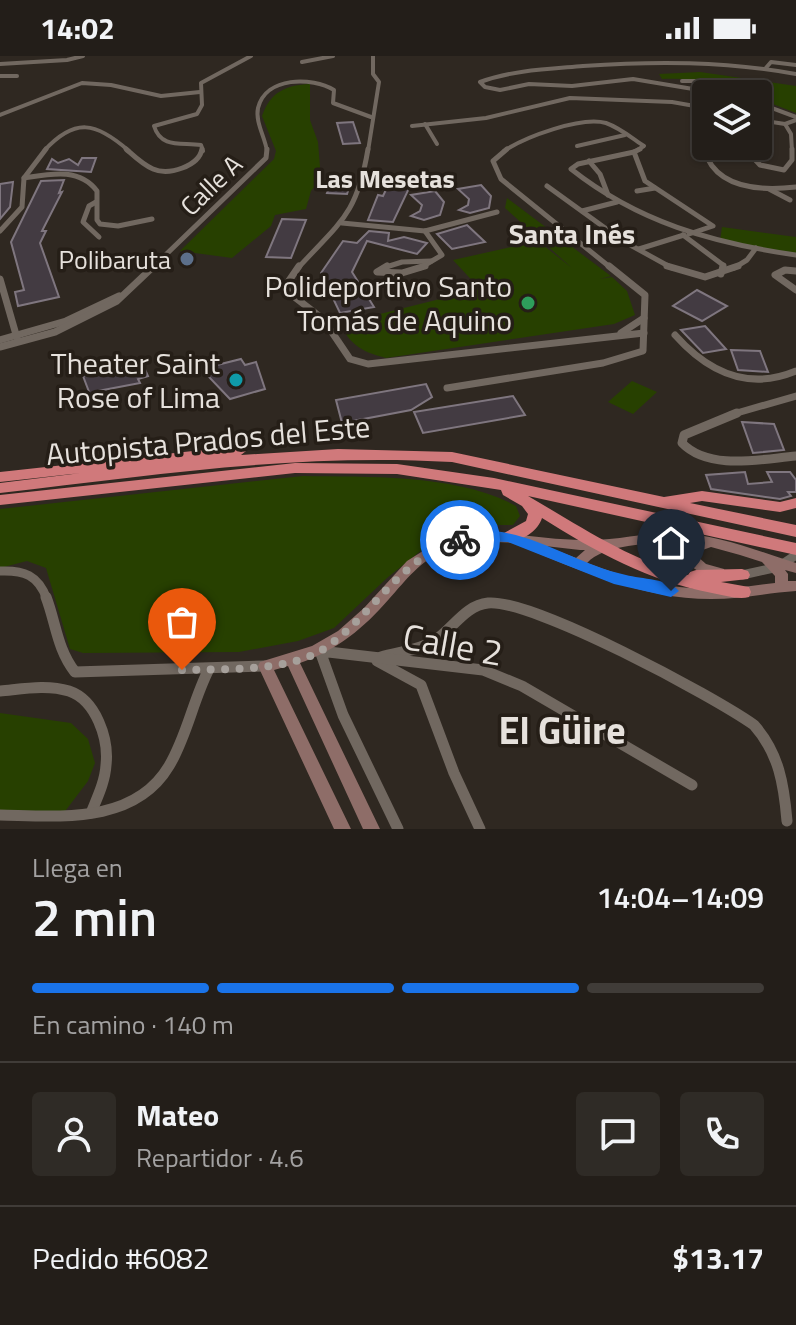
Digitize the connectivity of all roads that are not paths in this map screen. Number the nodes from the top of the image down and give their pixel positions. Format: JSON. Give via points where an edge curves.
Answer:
{"nodes":[{"id":1,"x":83,"y":56,"type":"edge"},
{"id":2,"x":251,"y":56,"type":"edge"},
{"id":3,"x":333,"y":56,"type":"edge"},
{"id":4,"x":373,"y":56,"type":"edge"},
{"id":5,"x":668,"y":56,"type":"edge"},
{"id":6,"x":786,"y":56,"type":"edge"},
{"id":7,"x":302,"y":62,"type":"dead end"},
{"id":8,"x":0,"y":64,"type":"edge"},
{"id":9,"x":658,"y":64,"type":"junction"},
{"id":10,"x":796,"y":64,"type":"edge"},
{"id":11,"x":765,"y":69,"type":"junction"},
{"id":12,"x":796,"y":74,"type":"edge"},
{"id":13,"x":0,"y":76,"type":"edge"},
{"id":14,"x":17,"y":76,"type":"dead end"},
{"id":15,"x":692,"y":82,"type":"edge"},
{"id":16,"x":665,"y":83,"type":"junction"},
{"id":17,"x":692,"y":88,"type":"edge"},
{"id":18,"x":200,"y":92,"type":"junction"},
{"id":19,"x":369,"y":104,"type":"junction"},
{"id":20,"x":692,"y":106,"type":"edge"},
{"id":21,"x":350,"y":107,"type":"junction"},
{"id":22,"x":772,"y":109,"type":"edge"},
{"id":23,"x":0,"y":115,"type":"edge"},
{"id":24,"x":371,"y":117,"type":"junction"},
{"id":25,"x":796,"y":118,"type":"edge"},
{"id":26,"x":772,"y":122,"type":"edge"},
{"id":27,"x":425,"y":124,"type":"junction"},
{"id":28,"x":785,"y":124,"type":"junction"},
{"id":29,"x":412,"y":126,"type":"dead end"},
{"id":30,"x":626,"y":135,"type":"junction"},
{"id":31,"x":437,"y":144,"type":"dead end"},
{"id":32,"x":577,"y":146,"type":"dead end"},
{"id":33,"x":634,"y":152,"type":"junction"},
{"id":34,"x":708,"y":160,"type":"edge"},
{"id":35,"x":756,"y":160,"type":"edge"},
{"id":36,"x":589,"y":161,"type":"junction"},
{"id":37,"x":24,"y":178,"type":"junction"},
{"id":38,"x":547,"y":186,"type":"dead end"},
{"id":39,"x":796,"y":187,"type":"edge"},
{"id":40,"x":655,"y":188,"type":"junction"},
{"id":41,"x":769,"y":189,"type":"junction"},
{"id":42,"x":637,"y":191,"type":"dead end"},
{"id":43,"x":608,"y":196,"type":"junction"},
{"id":44,"x":790,"y":200,"type":"dead end"},
{"id":45,"x":96,"y":202,"type":"junction"},
{"id":46,"x":617,"y":202,"type":"junction"},
{"id":47,"x":582,"y":211,"type":"junction"},
{"id":48,"x":497,"y":212,"type":"dead end"},
{"id":49,"x":152,"y":219,"type":"dead end"},
{"id":50,"x":342,"y":223,"type":"junction"},
{"id":51,"x":0,"y":231,"type":"edge"},
{"id":52,"x":425,"y":231,"type":"junction"},
{"id":53,"x":684,"y":234,"type":"junction"},
{"id":54,"x":99,"y":237,"type":"dead end"},
{"id":55,"x":756,"y":248,"type":"junction"},
{"id":56,"x":639,"y":249,"type":"junction"},
{"id":57,"x":796,"y":255,"type":"edge"},
{"id":58,"x":431,"y":261,"type":"junction"},
{"id":59,"x":796,"y":271,"type":"edge"},
{"id":60,"x":721,"y":274,"type":"junction"},
{"id":61,"x":0,"y":279,"type":"edge"},
{"id":62,"x":796,"y":290,"type":"edge"},
{"id":63,"x":9,"y":310,"type":"junction"},
{"id":64,"x":0,"y":312,"type":"edge"},
{"id":65,"x":644,"y":318,"type":"junction"},
{"id":66,"x":644,"y":333,"type":"junction"},
{"id":67,"x":675,"y":335,"type":"dead end"},
{"id":68,"x":613,"y":337,"type":"junction"},
{"id":69,"x":0,"y":340,"type":"edge"},
{"id":70,"x":17,"y":340,"type":"junction"},
{"id":71,"x":0,"y":347,"type":"edge"},
{"id":72,"x":796,"y":371,"type":"edge"},
{"id":73,"x":447,"y":388,"type":"dead end"},
{"id":74,"x":796,"y":396,"type":"edge"},
{"id":75,"x":306,"y":454,"type":"junction"},
{"id":76,"x":796,"y":456,"type":"edge"},
{"id":77,"x":0,"y":477,"type":"edge"},
{"id":78,"x":494,"y":483,"type":"junction"},
{"id":79,"x":0,"y":488,"type":"edge"},
{"id":80,"x":0,"y":500,"type":"edge"},
{"id":81,"x":527,"y":501,"type":"junction"},
{"id":82,"x":657,"y":502,"type":"junction"},
{"id":83,"x":796,"y":503,"type":"edge"},
{"id":84,"x":796,"y":531,"type":"edge"},
{"id":85,"x":510,"y":537,"type":"junction"},
{"id":86,"x":599,"y":543,"type":"junction"},
{"id":87,"x":710,"y":544,"type":"junction"},
{"id":88,"x":741,"y":551,"type":"junction"},
{"id":89,"x":796,"y":552,"type":"edge"},
{"id":90,"x":577,"y":565,"type":"junction"},
{"id":91,"x":796,"y":568,"type":"edge"},
{"id":92,"x":0,"y":571,"type":"edge"},
{"id":93,"x":743,"y":584,"type":"junction"},
{"id":94,"x":796,"y":586,"type":"edge"},
{"id":95,"x":781,"y":587,"type":"junction"},
{"id":96,"x":320,"y":651,"type":"junction"},
{"id":97,"x":373,"y":659,"type":"junction"},
{"id":98,"x":292,"y":660,"type":"junction"},
{"id":99,"x":265,"y":666,"type":"junction"},
{"id":100,"x":209,"y":669,"type":"junction"},
{"id":101,"x":0,"y":691,"type":"edge"},
{"id":102,"x":692,"y":785,"type":"dead end"},
{"id":103,"x":91,"y":813,"type":"junction"},
{"id":104,"x":0,"y":815,"type":"edge"},
{"id":105,"x":787,"y":821,"type":"dead end"},
{"id":106,"x":343,"y":829,"type":"edge"},
{"id":107,"x":372,"y":829,"type":"edge"},
{"id":108,"x":398,"y":829,"type":"edge"},
{"id":109,"x":480,"y":829,"type":"edge"}],
"edges":[{"from":1,"to":8,"type":"street"},
{"from":2,"to":18,"type":"street","via":[[201,83]]},
{"from":3,"to":7,"type":"street"},
{"from":4,"to":19,"type":"street","via":[[373,74],[379,82]]},
{"from":5,"to":9,"type":"street"},
{"from":6,"to":10,"type":"street"},
{"from":9,"to":11,"type":"street","via":[[725,63]]},
{"from":9,"to":16,"type":"street","via":[[559,68],[487,78],[480,84],[500,90],[620,79]]},
{"from":10,"to":11,"type":"street","via":[[771,62]]},
{"from":11,"to":12,"type":"street"},
{"from":13,"to":14,"type":"street"},
{"from":15,"to":16,"type":"street"},
{"from":16,"to":17,"type":"street"},
{"from":18,"to":23,"type":"street","via":[[161,96],[82,83]]},
{"from":18,"to":37,"type":"street","via":[[197,114],[162,121],[153,129],[164,143],[201,145],[203,152],[189,165],[151,169],[104,130],[81,128],[59,135]]},
{"from":19,"to":21,"type":"street"},
{"from":19,"to":24,"type":"street"},
{"from":20,"to":27,"type":"street","via":[[570,98],[494,117]]},
{"from":21,"to":24,"type":"street","name":"Calle A"},
{"from":21,"to":70,"type":"street","name":"Calle A","via":[[333,103],[334,90],[319,83],[291,83],[268,93],[258,115],[269,152],[266,158],[107,308]]},
{"from":22,"to":25,"type":"street"},
{"from":24,"to":50,"type":"street","via":[[369,156]]},
{"from":25,"to":28,"type":"street"},
{"from":26,"to":28,"type":"street"},
{"from":27,"to":29,"type":"street"},
{"from":27,"to":31,"type":"street"},
{"from":28,"to":35,"type":"street","via":[[792,160],[784,170]]},
{"from":30,"to":32,"type":"street"},
{"from":30,"to":33,"type":"street","via":[[644,146]]},
{"from":30,"to":65,"type":"street","via":[[604,122],[580,124],[506,146],[495,154],[493,164],[501,179],[640,289],[646,300]]},
{"from":33,"to":36,"type":"street"},
{"from":33,"to":40,"type":"street","via":[[641,177]]},
{"from":34,"to":41,"type":"street","via":[[729,179]]},
{"from":36,"to":43,"type":"street"},
{"from":36,"to":43,"type":"street","via":[[571,169]]},
{"from":37,"to":45,"type":"street","via":[[82,176],[95,186]]},
{"from":37,"to":51,"type":"street","via":[[23,205]]},
{"from":38,"to":47,"type":"street"},
{"from":39,"to":41,"type":"street"},
{"from":40,"to":42,"type":"street"},
{"from":40,"to":53,"type":"street","via":[[713,226]]},
{"from":41,"to":44,"type":"street"},
{"from":43,"to":46,"type":"street"},
{"from":45,"to":49,"type":"street","via":[[100,224]]},
{"from":45,"to":54,"type":"street","via":[[83,222]]},
{"from":46,"to":47,"type":"street"},
{"from":46,"to":53,"type":"street"},
{"from":47,"to":56,"type":"street"},
{"from":48,"to":52,"type":"street"},
{"from":50,"to":52,"type":"street"},
{"from":50,"to":68,"type":"street","via":[[286,285],[325,321],[343,354],[353,361],[384,365]]},
{"from":52,"to":58,"type":"street","via":[[442,255]]},
{"from":53,"to":55,"type":"street"},
{"from":53,"to":56,"type":"street"},
{"from":53,"to":60,"type":"street","via":[[723,265]]},
{"from":55,"to":57,"type":"street"},
{"from":55,"to":60,"type":"street","via":[[743,263]]},
{"from":56,"to":60,"type":"street","via":[[680,273]]},
{"from":58,"to":58,"type":"street","via":[[381,267],[377,272],[396,273]]},
{"from":59,"to":62,"type":"street","via":[[775,275]]},
{"from":61,"to":63,"type":"street"},
{"from":63,"to":64,"type":"street"},
{"from":63,"to":70,"type":"street"},
{"from":65,"to":66,"type":"street"},
{"from":65,"to":68,"type":"street"},
{"from":66,"to":68,"type":"street"},
{"from":66,"to":73,"type":"street","via":[[643,351],[615,360]]},
{"from":67,"to":72,"type":"street","via":[[732,375],[765,381]]},
{"from":69,"to":70,"type":"street","name":"Calle A"},
{"from":70,"to":71,"type":"street","name":"Calle A"},
{"from":74,"to":76,"type":"street","via":[[699,426],[684,435],[682,443],[706,459]]},
{"from":75,"to":77,"type":"highway","via":[[284,447]]},
{"from":75,"to":79,"type":"highway","name":"Autopista Prados del Este"},
{"from":75,"to":82,"type":"highway","name":"Autopista Prados del Este","via":[[355,451],[452,457]]},
{"from":78,"to":80,"type":"highway","name":"Autopista Prados del Este","via":[[397,469],[295,468]]},
{"from":78,"to":81,"type":"highway"},
{"from":78,"to":89,"type":"highway","name":"Autopista Prados del Este"},
{"from":81,"to":85,"type":"highway","via":[[536,513],[533,524]]},
{"from":81,"to":86,"type":"highway"},
{"from":82,"to":83,"type":"highway","via":[[702,496],[780,507]]},
{"from":82,"to":84,"type":"highway","name":"Autopista Prados del Este"},
{"from":85,"to":86,"type":"street"},
{"from":85,"to":90,"type":"street"},
{"from":85,"to":96,"type":"street","via":[[469,537],[415,561],[355,625]]},
{"from":86,"to":87,"type":"street","via":[[674,537]]},
{"from":86,"to":90,"type":"street"},
{"from":86,"to":93,"type":"highway","via":[[684,574]]},
{"from":86,"to":93,"type":"highway","via":[[647,569],[704,586]]},
{"from":87,"to":88,"type":"street"},
{"from":87,"to":93,"type":"street","via":[[690,549],[694,563]]},
{"from":88,"to":91,"type":"street"},
{"from":88,"to":95,"type":"street","via":[[778,569]]},
{"from":89,"to":93,"type":"street"},
{"from":90,"to":93,"type":"street","via":[[671,591],[713,594]]},
{"from":92,"to":100,"type":"street","via":[[25,570],[38,578],[59,650],[75,672]]},
{"from":93,"to":95,"type":"street"},
{"from":94,"to":95,"type":"street"},
{"from":96,"to":97,"type":"street","name":"Calle 2"},
{"from":96,"to":98,"type":"street"},
{"from":96,"to":108,"type":"street","via":[[343,715]]},
{"from":97,"to":102,"type":"street","name":"Calle 2","via":[[483,670],[522,686]]},
{"from":97,"to":105,"type":"street","via":[[426,645],[488,603],[508,603],[551,618],[760,729],[781,768]]},
{"from":97,"to":109,"type":"street","via":[[421,685]]},
{"from":98,"to":99,"type":"street"},
{"from":98,"to":107,"type":"street"},
{"from":99,"to":100,"type":"street"},
{"from":99,"to":106,"type":"street"},
{"from":100,"to":103,"type":"street","via":[[168,769],[137,800]]},
{"from":101,"to":103,"type":"street","via":[[71,692],[89,704],[107,740],[105,780]]},
{"from":103,"to":104,"type":"street"}]}
